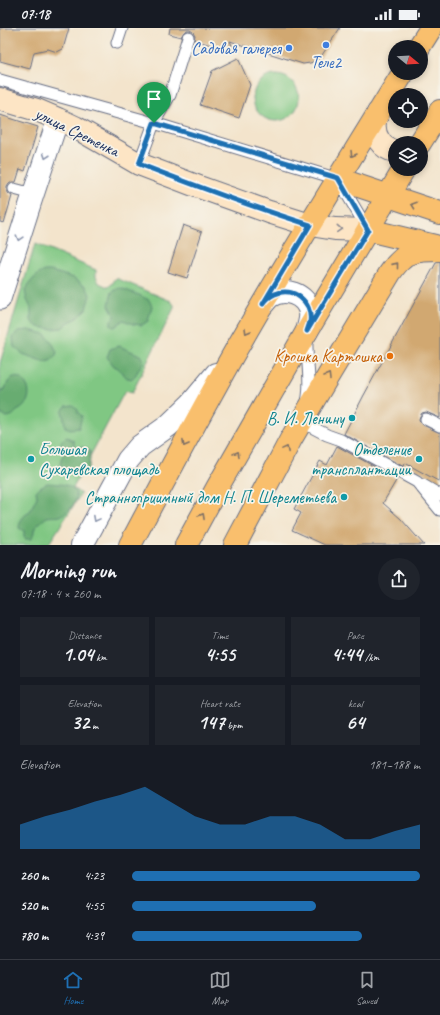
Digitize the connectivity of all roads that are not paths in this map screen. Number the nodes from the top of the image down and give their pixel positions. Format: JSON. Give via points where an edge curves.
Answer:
{"nodes":[{"id":1,"x":122,"y":28,"type":"edge"},
{"id":2,"x":431,"y":28,"type":"edge"},
{"id":3,"x":188,"y":37,"type":"dead end"},
{"id":4,"x":423,"y":40,"type":"edge"},
{"id":5,"x":117,"y":43,"type":"dead end"},
{"id":6,"x":0,"y":80,"type":"edge"},
{"id":7,"x":399,"y":80,"type":"edge"},
{"id":8,"x":0,"y":99,"type":"edge"},
{"id":9,"x":440,"y":111,"type":"edge"},
{"id":10,"x":378,"y":113,"type":"junction"},
{"id":11,"x":58,"y":119,"type":"junction"},
{"id":12,"x":154,"y":123,"type":"junction"},
{"id":13,"x":425,"y":136,"type":"edge"},
{"id":14,"x":388,"y":149,"type":"edge"},
{"id":15,"x":139,"y":164,"type":"junction"},
{"id":16,"x":400,"y":176,"type":"edge"},
{"id":17,"x":338,"y":178,"type":"junction"},
{"id":18,"x":388,"y":196,"type":"junction"},
{"id":19,"x":440,"y":213,"type":"edge"},
{"id":20,"x":310,"y":225,"type":"junction"},
{"id":21,"x":368,"y":230,"type":"junction"},
{"id":22,"x":440,"y":249,"type":"edge"},
{"id":23,"x":0,"y":299,"type":"edge"},
{"id":24,"x":263,"y":304,"type":"junction"},
{"id":25,"x":307,"y":331,"type":"junction"},
{"id":26,"x":236,"y":350,"type":"junction"},
{"id":27,"x":426,"y":419,"type":"dead end"},
{"id":28,"x":302,"y":422,"type":"junction"},
{"id":29,"x":440,"y":426,"type":"edge"},
{"id":30,"x":417,"y":482,"type":"junction"},
{"id":31,"x":440,"y":495,"type":"edge"},
{"id":32,"x":440,"y":510,"type":"edge"},
{"id":33,"x":82,"y":545,"type":"edge"},
{"id":34,"x":130,"y":545,"type":"edge"},
{"id":35,"x":186,"y":545,"type":"edge"},
{"id":36,"x":235,"y":545,"type":"edge"}],
"edges":[{"from":1,"to":5,"type":"lane"},
{"from":2,"to":4,"type":"main road"},
{"from":3,"to":12,"type":"lane","via":[[170,95]]},
{"from":6,"to":12,"type":"lane"},
{"from":7,"to":10,"type":"main road"},
{"from":8,"to":11,"type":"main road","name":"улица Сретенка"},
{"from":9,"to":13,"type":"main road"},
{"from":10,"to":14,"type":"main road","via":[[375,121],[377,139]]},
{"from":10,"to":17,"type":"main road","one_way":true},
{"from":11,"to":15,"type":"main road","name":"улица Сретенка"},
{"from":11,"to":23,"type":"street","one_way":true,"via":[[24,192]]},
{"from":12,"to":15,"type":"lane"},
{"from":12,"to":17,"type":"lane"},
{"from":15,"to":20,"type":"main road","name":"улица Сретенка"},
{"from":16,"to":18,"type":"main road"},
{"from":17,"to":18,"type":"main road"},
{"from":17,"to":20,"type":"main road"},
{"from":17,"to":21,"type":"lane"},
{"from":19,"to":18,"type":"main road","one_way":true},
{"from":18,"to":21,"type":"main road"},
{"from":20,"to":21,"type":"main road","name":"улица Сретенка","one_way":true},
{"from":20,"to":24,"type":"main road"},
{"from":21,"to":22,"type":"main road"},
{"from":21,"to":25,"type":"main road"},
{"from":28,"to":22,"type":"main road","one_way":true,"via":[[397,263],[411,253]]},
{"from":24,"to":25,"type":"street","via":[[276,293],[294,293],[302,298],[310,313]]},
{"from":24,"to":26,"type":"main road","one_way":true},
{"from":25,"to":28,"type":"lane","via":[[308,396]]},
{"from":35,"to":25,"type":"main road","one_way":true},
{"from":26,"to":33,"type":"street","one_way":true,"via":[[192,404],[168,426],[140,446],[128,460]]},
{"from":26,"to":34,"type":"main road","one_way":true},
{"from":27,"to":29,"type":"lane"},
{"from":28,"to":30,"type":"lane"},
{"from":36,"to":28,"type":"main road","one_way":true},
{"from":30,"to":31,"type":"lane"},
{"from":30,"to":32,"type":"lane"}]}
